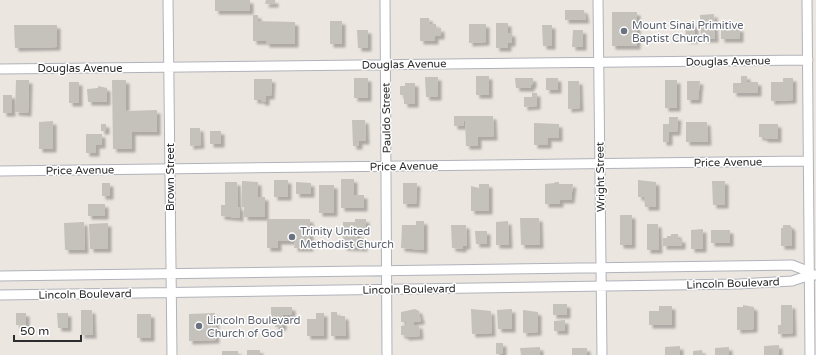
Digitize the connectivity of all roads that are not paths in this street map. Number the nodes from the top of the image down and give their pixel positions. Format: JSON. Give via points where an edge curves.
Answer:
{"nodes":[{"id":1,"x":168,"y":0,"type":"edge"},
{"id":2,"x":385,"y":0,"type":"edge"},
{"id":3,"x":598,"y":0,"type":"edge"},
{"id":4,"x":807,"y":0,"type":"edge"},
{"id":5,"x":808,"y":60,"type":"junction"},
{"id":6,"x":599,"y":62,"type":"junction"},
{"id":7,"x":385,"y":65,"type":"junction"},
{"id":8,"x":170,"y":68,"type":"junction"},
{"id":9,"x":0,"y":69,"type":"edge"},
{"id":10,"x":808,"y":161,"type":"junction"},
{"id":11,"x":600,"y":163,"type":"junction"},
{"id":12,"x":387,"y":166,"type":"junction"},
{"id":13,"x":170,"y":168,"type":"junction"},
{"id":14,"x":0,"y":171,"type":"edge"},
{"id":15,"x":601,"y":268,"type":"junction"},
{"id":16,"x":388,"y":271,"type":"junction"},
{"id":17,"x":171,"y":273,"type":"junction"},
{"id":18,"x":812,"y":274,"type":"edge"},
{"id":19,"x":0,"y":276,"type":"edge"},
{"id":20,"x":602,"y":286,"type":"junction"},
{"id":21,"x":388,"y":289,"type":"junction"},
{"id":22,"x":171,"y":292,"type":"junction"},
{"id":23,"x":0,"y":295,"type":"edge"},
{"id":24,"x":172,"y":355,"type":"edge"},
{"id":25,"x":387,"y":355,"type":"edge"},
{"id":26,"x":602,"y":355,"type":"edge"},
{"id":27,"x":810,"y":355,"type":"edge"}],
"edges":[{"from":1,"to":8,"type":"street","name":"Brown Street"},
{"from":2,"to":7,"type":"street","name":"Pauldo Street"},
{"from":3,"to":6,"type":"street","name":"Wright Street"},
{"from":4,"to":5,"type":"street"},
{"from":5,"to":6,"type":"street","name":"Douglas Avenue"},
{"from":5,"to":10,"type":"street"},
{"from":6,"to":7,"type":"street","name":"Douglas Avenue"},
{"from":6,"to":11,"type":"street","name":"Wright Street"},
{"from":7,"to":8,"type":"street","name":"Douglas Avenue"},
{"from":7,"to":12,"type":"street","name":"Pauldo Street"},
{"from":8,"to":9,"type":"street","name":"Douglas Avenue"},
{"from":8,"to":13,"type":"street","name":"Brown Street"},
{"from":10,"to":11,"type":"street","name":"Price Avenue"},
{"from":10,"to":18,"type":"street"},
{"from":11,"to":12,"type":"street","name":"Price Avenue"},
{"from":11,"to":15,"type":"street","name":"Wright Street"},
{"from":12,"to":13,"type":"street","name":"Price Avenue"},
{"from":12,"to":16,"type":"street","name":"Pauldo Street"},
{"from":13,"to":14,"type":"street","name":"Price Avenue"},
{"from":13,"to":17,"type":"street","name":"Brown Street"},
{"from":15,"to":16,"type":"street","name":"Lincoln Boulevard"},
{"from":15,"to":18,"type":"street","name":"Lincoln Boulevard","via":[[792,265]]},
{"from":15,"to":20,"type":"street","name":"Wright Street"},
{"from":16,"to":17,"type":"street","name":"Lincoln Boulevard"},
{"from":16,"to":21,"type":"street","name":"Pauldo Street"},
{"from":17,"to":19,"type":"street","name":"Lincoln Boulevard"},
{"from":17,"to":22,"type":"street","name":"Brown Street"},
{"from":18,"to":20,"type":"street","name":"Lincoln Boulevard","via":[[792,281]]},
{"from":18,"to":27,"type":"street"},
{"from":20,"to":21,"type":"street","name":"Lincoln Boulevard"},
{"from":20,"to":26,"type":"street","name":"Wright Street"},
{"from":21,"to":22,"type":"street","name":"Lincoln Boulevard"},
{"from":21,"to":25,"type":"street","name":"Pauldo Street"},
{"from":22,"to":23,"type":"street","name":"Lincoln Boulevard"},
{"from":22,"to":24,"type":"street","name":"Brown Street"}]}
